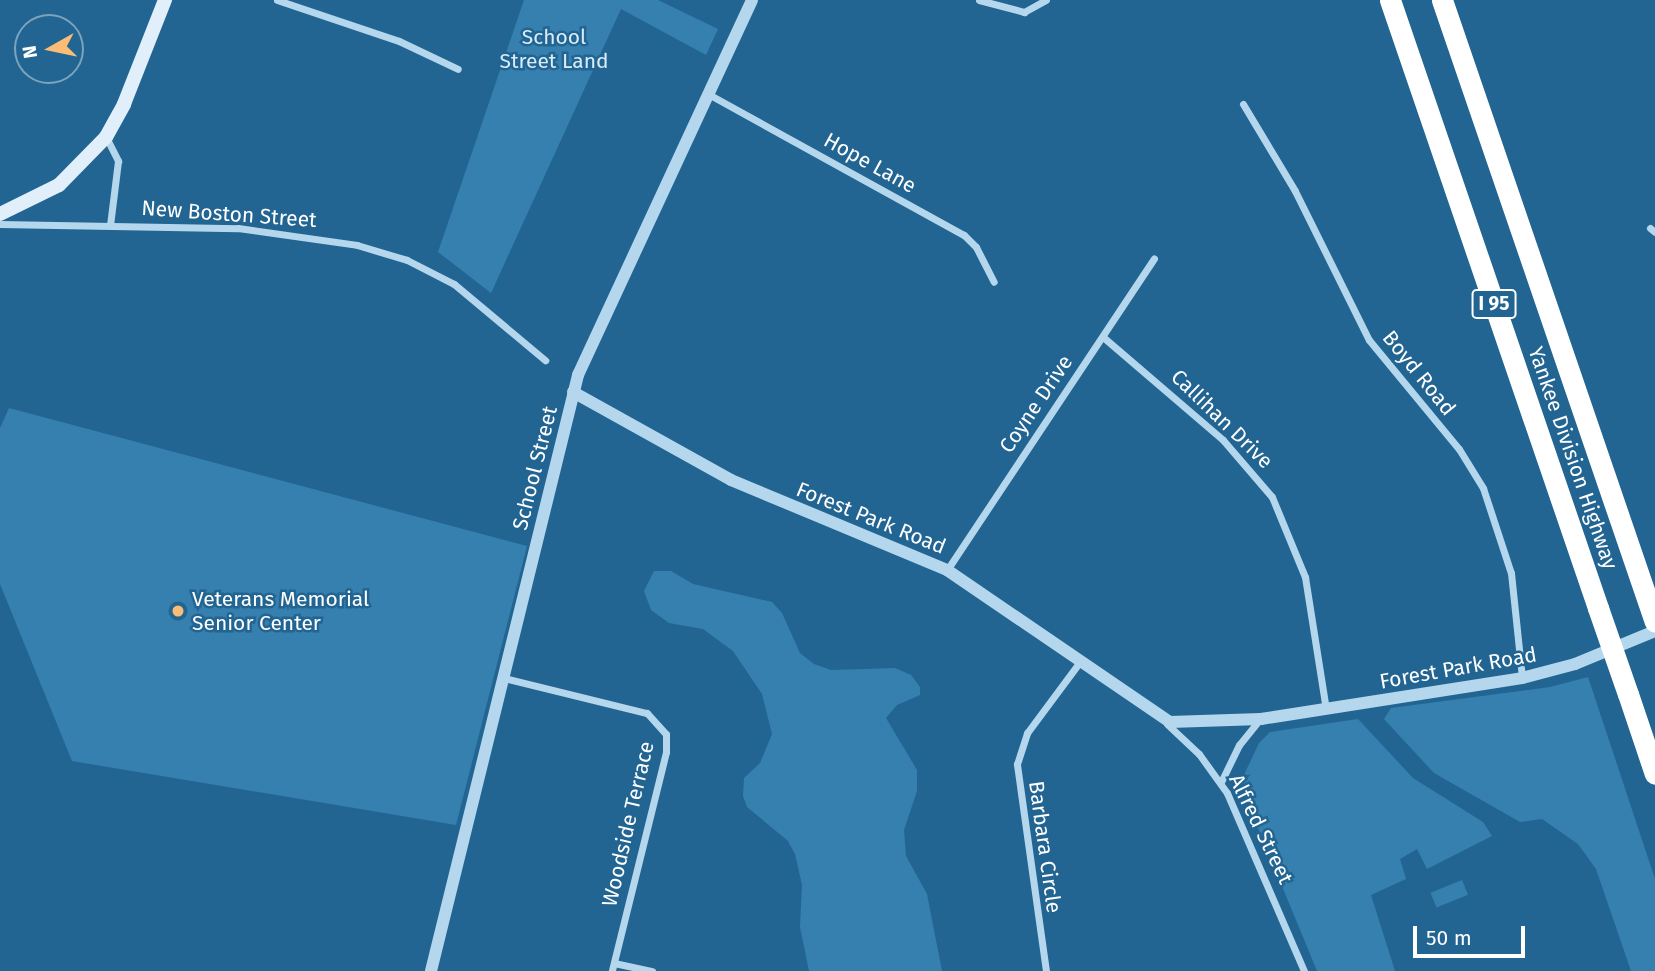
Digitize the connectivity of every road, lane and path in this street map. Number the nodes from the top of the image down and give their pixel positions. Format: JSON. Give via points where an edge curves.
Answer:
{"nodes":[{"id":1,"x":165,"y":0,"type":"edge"},
{"id":2,"x":277,"y":0,"type":"edge"},
{"id":3,"x":752,"y":0,"type":"edge"},
{"id":4,"x":979,"y":0,"type":"edge"},
{"id":5,"x":1046,"y":0,"type":"edge"},
{"id":6,"x":1390,"y":0,"type":"edge"},
{"id":7,"x":1442,"y":0,"type":"edge"},
{"id":8,"x":458,"y":69,"type":"dead end"},
{"id":9,"x":710,"y":95,"type":"junction"},
{"id":10,"x":1243,"y":104,"type":"dead end"},
{"id":11,"x":106,"y":137,"type":"junction"},
{"id":12,"x":0,"y":214,"type":"edge"},
{"id":13,"x":0,"y":224,"type":"edge"},
{"id":14,"x":110,"y":225,"type":"junction"},
{"id":15,"x":1154,"y":258,"type":"dead end"},
{"id":16,"x":994,"y":282,"type":"dead end"},
{"id":17,"x":1103,"y":337,"type":"junction"},
{"id":18,"x":545,"y":360,"type":"dead end"},
{"id":19,"x":573,"y":392,"type":"junction"},
{"id":20,"x":947,"y":570,"type":"junction"},
{"id":21,"x":1655,"y":622,"type":"edge"},
{"id":22,"x":1655,"y":631,"type":"edge"},
{"id":23,"x":1079,"y":663,"type":"junction"},
{"id":24,"x":504,"y":678,"type":"junction"},
{"id":25,"x":1522,"y":678,"type":"junction"},
{"id":26,"x":1326,"y":709,"type":"junction"},
{"id":27,"x":1261,"y":719,"type":"junction"},
{"id":28,"x":1161,"y":720,"type":"junction"},
{"id":29,"x":1655,"y":774,"type":"edge"},
{"id":30,"x":1221,"y":782,"type":"junction"},
{"id":31,"x":613,"y":967,"type":"edge"},
{"id":32,"x":431,"y":971,"type":"edge"},
{"id":33,"x":652,"y":971,"type":"edge"},
{"id":34,"x":1045,"y":971,"type":"edge"},
{"id":35,"x":1304,"y":971,"type":"edge"}],
"edges":[{"from":1,"to":11,"type":"main road"},
{"from":2,"to":8,"type":"street","via":[[403,43]]},
{"from":3,"to":9,"type":"street","name":"School Street"},
{"from":4,"to":5,"type":"street","via":[[1029,11]]},
{"from":6,"to":29,"type":"highway","name":"Yankee Division Highway","number":"I 95","bridge":true},
{"from":7,"to":21,"type":"highway","name":"Yankee Division Highway","number":"I 95"},
{"from":9,"to":16,"type":"street","name":"Hope Lane","via":[[964,235],[976,247]]},
{"from":9,"to":19,"type":"street","name":"School Street","via":[[631,269],[586,353]]},
{"from":10,"to":25,"type":"street","name":"Boyd Road","via":[[1295,191],[1369,340],[1459,449],[1483,488],[1511,573]]},
{"from":11,"to":12,"type":"main road","via":[[59,185]]},
{"from":11,"to":14,"type":"street","via":[[118,161]]},
{"from":13,"to":14,"type":"street","name":"New Boston Street"},
{"from":14,"to":18,"type":"street","name":"New Boston Street","via":[[268,230],[381,251],[454,284]]},
{"from":15,"to":17,"type":"street","name":"Coyne Drive"},
{"from":17,"to":20,"type":"street","name":"Coyne Drive"},
{"from":17,"to":26,"type":"street","name":"Callihan Drive","via":[[1223,440],[1272,497],[1302,565]]},
{"from":19,"to":20,"type":"street","name":"Forest Park Road","via":[[713,471]]},
{"from":19,"to":24,"type":"street","name":"School Street"},
{"from":20,"to":23,"type":"street","name":"Forest Park Road"},
{"from":22,"to":25,"type":"street","name":"Forest Park Road","via":[[1574,664]]},
{"from":23,"to":28,"type":"street","name":"Forest Park Road"},
{"from":23,"to":34,"type":"street","name":"Barbara Circle","via":[[1027,733],[1017,764]]},
{"from":24,"to":31,"type":"street","name":"Woodside Terrace","via":[[647,713],[664,729],[666,752]]},
{"from":24,"to":32,"type":"street","name":"School Street"},
{"from":25,"to":26,"type":"street","name":"Forest Park Road"},
{"from":26,"to":27,"type":"street","name":"Forest Park Road"},
{"from":27,"to":28,"type":"street","name":"Forest Park Road","via":[[1200,724]]},
{"from":27,"to":30,"type":"street","via":[[1239,745]]},
{"from":28,"to":30,"type":"street","name":"Alfred Street","via":[[1190,744]]},
{"from":30,"to":35,"type":"street","name":"Alfred Street"},
{"from":31,"to":33,"type":"street"}]}
